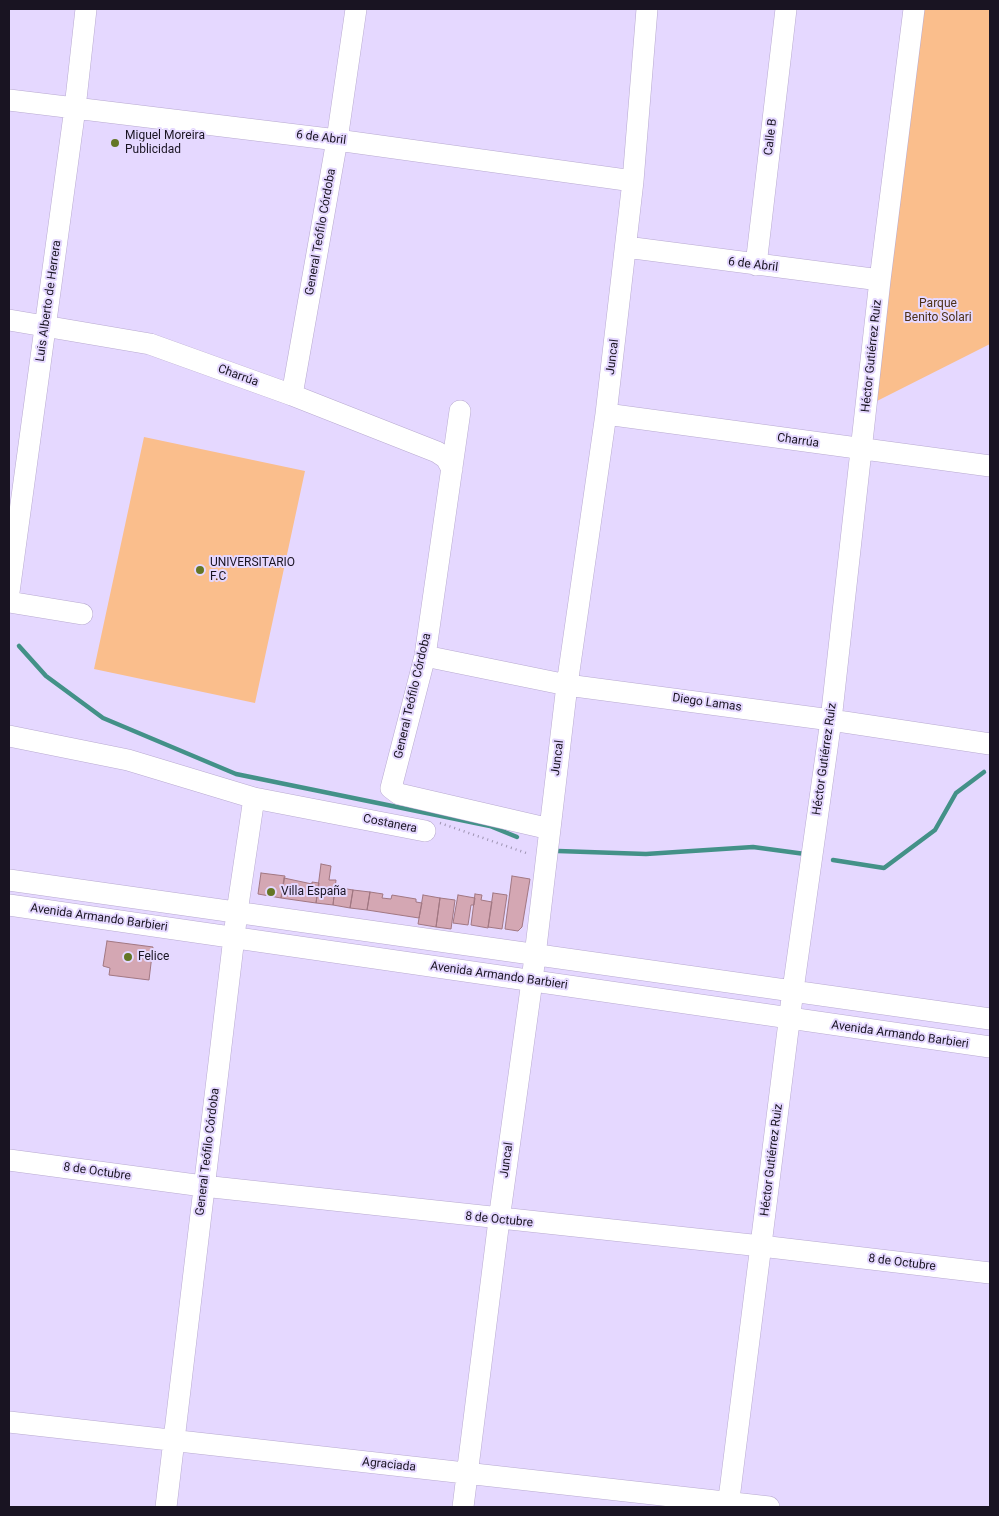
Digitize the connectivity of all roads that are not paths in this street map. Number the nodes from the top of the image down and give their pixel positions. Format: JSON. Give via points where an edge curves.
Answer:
{"nodes":[{"id":1,"x":86,"y":9,"type":"edge"},
{"id":2,"x":356,"y":9,"type":"edge"},
{"id":3,"x":647,"y":9,"type":"edge"},
{"id":4,"x":786,"y":9,"type":"edge"},
{"id":5,"x":914,"y":9,"type":"edge"},
{"id":6,"x":9,"y":100,"type":"edge"},
{"id":7,"x":75,"y":108,"type":"junction"},
{"id":8,"x":337,"y":140,"type":"junction"},
{"id":9,"x":633,"y":181,"type":"junction"},
{"id":10,"x":626,"y":247,"type":"junction"},
{"id":11,"x":756,"y":265,"type":"junction"},
{"id":12,"x":880,"y":280,"type":"junction"},
{"id":13,"x":9,"y":320,"type":"edge"},
{"id":14,"x":45,"y":325,"type":"junction"},
{"id":15,"x":292,"y":395,"type":"junction"},
{"id":16,"x":460,"y":411,"type":"dead end"},
{"id":17,"x":606,"y":414,"type":"junction"},
{"id":18,"x":863,"y":450,"type":"junction"},
{"id":19,"x":990,"y":466,"type":"edge"},
{"id":20,"x":452,"y":470,"type":"junction"},
{"id":21,"x":9,"y":592,"type":"edge"},
{"id":22,"x":9,"y":602,"type":"edge"},
{"id":23,"x":82,"y":614,"type":"dead end"},
{"id":24,"x":425,"y":656,"type":"junction"},
{"id":25,"x":566,"y":685,"type":"junction"},
{"id":26,"x":831,"y":720,"type":"junction"},
{"id":27,"x":9,"y":736,"type":"edge"},
{"id":28,"x":990,"y":744,"type":"edge"},
{"id":29,"x":254,"y":798,"type":"junction"},
{"id":30,"x":550,"y":829,"type":"junction"},
{"id":31,"x":425,"y":831,"type":"road end"},
{"id":32,"x":9,"y":880,"type":"edge"},
{"id":33,"x":9,"y":905,"type":"edge"},
{"id":34,"x":237,"y":912,"type":"junction"},
{"id":35,"x":234,"y":938,"type":"junction"},
{"id":36,"x":535,"y":954,"type":"junction"},
{"id":37,"x":532,"y":981,"type":"junction"},
{"id":38,"x":793,"y":990,"type":"junction"},
{"id":39,"x":990,"y":1019,"type":"edge"},
{"id":40,"x":790,"y":1020,"type":"junction"},
{"id":41,"x":990,"y":1047,"type":"edge"},
{"id":42,"x":9,"y":1160,"type":"edge"},
{"id":43,"x":203,"y":1186,"type":"junction"},
{"id":44,"x":499,"y":1220,"type":"junction"},
{"id":45,"x":761,"y":1246,"type":"junction"},
{"id":46,"x":990,"y":1273,"type":"edge"},
{"id":47,"x":9,"y":1422,"type":"edge"},
{"id":48,"x":175,"y":1442,"type":"junction"},
{"id":49,"x":468,"y":1474,"type":"junction"},
{"id":50,"x":728,"y":1505,"type":"edge"},
{"id":51,"x":166,"y":1507,"type":"edge"},
{"id":52,"x":463,"y":1507,"type":"edge"},
{"id":53,"x":769,"y":1507,"type":"edge"}],
"edges":[{"from":1,"to":7,"type":"street","name":"Luis Alberto de Herrera"},
{"from":2,"to":8,"type":"street","name":"General Teófilo Córdoba"},
{"from":3,"to":9,"type":"street","name":"Juncal"},
{"from":4,"to":11,"type":"street","name":"Calle B"},
{"from":5,"to":12,"type":"street","name":"Héctor Gutiérrez Ruiz"},
{"from":6,"to":7,"type":"street","name":"6 de Abril"},
{"from":7,"to":8,"type":"street","name":"6 de Abril"},
{"from":7,"to":14,"type":"street","name":"Luis Alberto de Herrera"},
{"from":8,"to":9,"type":"street","name":"6 de Abril"},
{"from":8,"to":15,"type":"street","name":"General Teófilo Córdoba"},
{"from":9,"to":10,"type":"street","name":"Juncal"},
{"from":10,"to":11,"type":"street","name":"6 de Abril"},
{"from":10,"to":17,"type":"street","name":"Juncal"},
{"from":11,"to":12,"type":"street","name":"6 de Abril"},
{"from":12,"to":18,"type":"street","name":"Héctor Gutiérrez Ruiz"},
{"from":13,"to":14,"type":"street","name":"Charrúa"},
{"from":14,"to":15,"type":"street","name":"Charrúa","via":[[150,344]]},
{"from":14,"to":21,"type":"street","name":"Luis Alberto de Herrera"},
{"from":15,"to":20,"type":"street","name":"Charrúa","via":[[436,452],[446,458]]},
{"from":16,"to":20,"type":"street","name":"General Teófilo Córdoba"},
{"from":17,"to":18,"type":"street","name":"Charrúa"},
{"from":17,"to":25,"type":"street","name":"Juncal"},
{"from":18,"to":19,"type":"street","name":"Charrúa"},
{"from":18,"to":26,"type":"street","name":"Héctor Gutiérrez Ruiz"},
{"from":20,"to":24,"type":"street","name":"General Teófilo Córdoba"},
{"from":22,"to":23,"type":"street"},
{"from":24,"to":25,"type":"street","name":"Diego Lamas"},
{"from":24,"to":30,"type":"street","name":"General Teófilo Córdoba","via":[[391,788],[399,794]]},
{"from":25,"to":26,"type":"street","name":"Diego Lamas"},
{"from":25,"to":30,"type":"street","name":"Juncal"},
{"from":26,"to":28,"type":"street","name":"Diego Lamas"},
{"from":26,"to":38,"type":"street","name":"Héctor Gutiérrez Ruiz"},
{"from":27,"to":29,"type":"street","name":"Costanera","via":[[128,760]]},
{"from":29,"to":31,"type":"street","name":"Costanera"},
{"from":29,"to":34,"type":"street","name":"General Teófilo Córdoba"},
{"from":30,"to":36,"type":"street","name":"Juncal"},
{"from":32,"to":34,"type":"street","name":"Avenida Armando Barbieri"},
{"from":33,"to":35,"type":"street","name":"Avenida Armando Barbieri"},
{"from":34,"to":35,"type":"street","name":"General Teófilo Córdoba"},
{"from":34,"to":36,"type":"street","name":"Avenida Armando Barbieri"},
{"from":35,"to":37,"type":"street","name":"Avenida Armando Barbieri"},
{"from":35,"to":43,"type":"street","name":"General Teófilo Córdoba"},
{"from":36,"to":37,"type":"street","name":"Juncal"},
{"from":36,"to":38,"type":"street","name":"Avenida Armando Barbieri"},
{"from":37,"to":40,"type":"street","name":"Avenida Armando Barbieri"},
{"from":37,"to":44,"type":"street","name":"Juncal"},
{"from":38,"to":39,"type":"street","name":"Avenida Armando Barbieri"},
{"from":38,"to":40,"type":"street","name":"Héctor Gutiérrez Ruiz"},
{"from":40,"to":41,"type":"street","name":"Avenida Armando Barbieri"},
{"from":40,"to":45,"type":"street","name":"Héctor Gutiérrez Ruiz"},
{"from":42,"to":43,"type":"street","name":"8 de Octubre"},
{"from":43,"to":44,"type":"street","name":"8 de Octubre"},
{"from":43,"to":48,"type":"street","name":"General Teófilo Córdoba"},
{"from":44,"to":45,"type":"street","name":"8 de Octubre"},
{"from":44,"to":49,"type":"street","name":"Juncal"},
{"from":45,"to":46,"type":"street","name":"8 de Octubre"},
{"from":45,"to":50,"type":"street","name":"Héctor Gutiérrez Ruiz"},
{"from":47,"to":48,"type":"street","name":"Agraciada"},
{"from":48,"to":49,"type":"street","name":"Agraciada"},
{"from":48,"to":51,"type":"street","name":"General Teófilo Córdoba"},
{"from":49,"to":50,"type":"street","name":"Agraciada"},
{"from":49,"to":52,"type":"street","name":"Juncal"},
{"from":50,"to":53,"type":"street","name":"Agraciada"}]}
